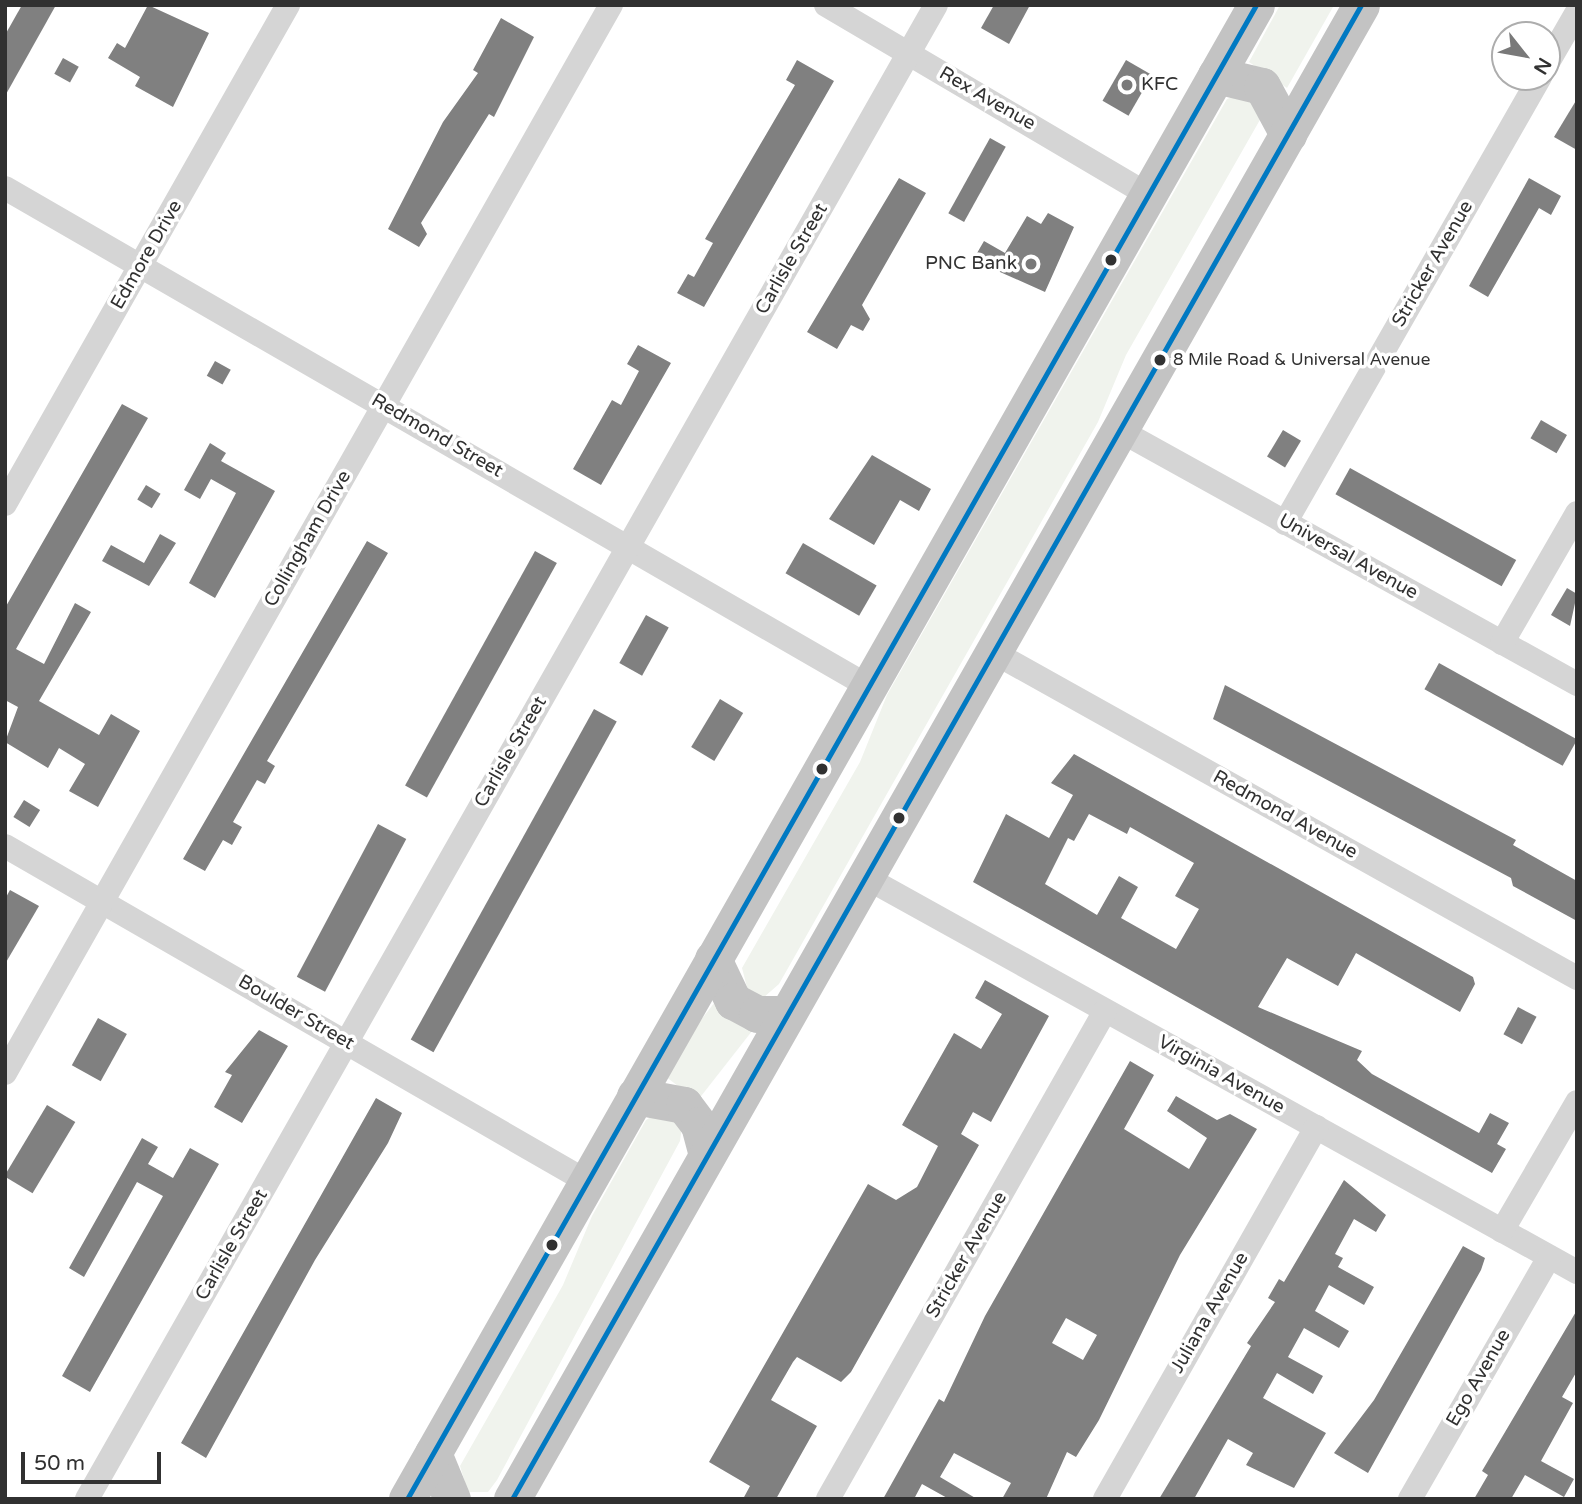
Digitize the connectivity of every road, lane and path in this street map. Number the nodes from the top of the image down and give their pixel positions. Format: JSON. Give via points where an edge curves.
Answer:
{"nodes":[{"id":1,"x":288,"y":5,"type":"edge"},
{"id":2,"x":611,"y":5,"type":"edge"},
{"id":3,"x":826,"y":5,"type":"edge"},
{"id":4,"x":936,"y":5,"type":"edge"},
{"id":5,"x":1256,"y":5,"type":"edge"},
{"id":6,"x":1361,"y":5,"type":"edge"},
{"id":7,"x":1577,"y":12,"type":"edge"},
{"id":8,"x":1561,"y":40,"type":"edge"},
{"id":9,"x":909,"y":53,"type":"junction"},
{"id":10,"x":1216,"y":75,"type":"junction"},
{"id":11,"x":1532,"y":91,"type":"edge"},
{"id":12,"x":1288,"y":134,"type":"junction"},
{"id":13,"x":5,"y":188,"type":"edge"},
{"id":14,"x":1148,"y":195,"type":"junction"},
{"id":15,"x":141,"y":265,"type":"junction"},
{"id":16,"x":383,"y":406,"type":"junction"},
{"id":17,"x":1119,"y":430,"type":"junction"},
{"id":18,"x":5,"y":504,"type":"edge"},
{"id":19,"x":1577,"y":513,"type":"edge"},
{"id":20,"x":1285,"y":523,"type":"junction"},
{"id":21,"x":629,"y":545,"type":"junction"},
{"id":22,"x":1502,"y":643,"type":"junction"},
{"id":23,"x":993,"y":652,"type":"junction"},
{"id":24,"x":1577,"y":684,"type":"edge"},
{"id":25,"x":868,"y":686,"type":"junction"},
{"id":26,"x":5,"y":846,"type":"edge"},
{"id":27,"x":865,"y":877,"type":"junction"},
{"id":28,"x":102,"y":902,"type":"junction"},
{"id":29,"x":713,"y":959,"type":"junction"},
{"id":30,"x":1577,"y":978,"type":"edge"},
{"id":31,"x":1105,"y":1011,"type":"junction"},
{"id":32,"x":786,"y":1014,"type":"junction"},
{"id":33,"x":347,"y":1042,"type":"junction"},
{"id":34,"x":5,"y":1073,"type":"edge"},
{"id":35,"x":635,"y":1096,"type":"junction"},
{"id":36,"x":1577,"y":1102,"type":"edge"},
{"id":37,"x":1316,"y":1127,"type":"junction"},
{"id":38,"x":707,"y":1155,"type":"junction"},
{"id":39,"x":586,"y":1181,"type":"junction"},
{"id":40,"x":1502,"y":1231,"type":"junction"},
{"id":41,"x":1549,"y":1257,"type":"junction"},
{"id":42,"x":1577,"y":1272,"type":"edge"},
{"id":43,"x":433,"y":1453,"type":"junction"},
{"id":44,"x":87,"y":1499,"type":"edge"},
{"id":45,"x":407,"y":1499,"type":"edge"},
{"id":46,"x":452,"y":1499,"type":"edge"},
{"id":47,"x":512,"y":1499,"type":"edge"},
{"id":48,"x":828,"y":1499,"type":"edge"},
{"id":49,"x":1105,"y":1499,"type":"edge"},
{"id":50,"x":1410,"y":1499,"type":"edge"}],
"edges":[{"from":1,"to":15,"type":"street","name":"Edmore Drive"},
{"from":2,"to":16,"type":"street","name":"Collingham Drive"},
{"from":3,"to":9,"type":"street","name":"Rex Avenue"},
{"from":4,"to":9,"type":"street","name":"Carlisle Street"},
{"from":5,"to":10,"type":"highway"},
{"from":6,"to":12,"type":"highway"},
{"from":7,"to":8,"type":"street"},
{"from":9,"to":14,"type":"street","name":"Rex Avenue"},
{"from":9,"to":21,"type":"street","name":"Carlisle Street"},
{"from":10,"to":12,"type":"highway","via":[[1262,86]]},
{"from":10,"to":14,"type":"highway"},
{"from":11,"to":20,"type":"street","name":"Stricker Avenue"},
{"from":12,"to":17,"type":"highway"},
{"from":13,"to":15,"type":"street","name":"Redmond Street"},
{"from":14,"to":25,"type":"highway"},
{"from":15,"to":16,"type":"street","name":"Redmond Street"},
{"from":15,"to":18,"type":"street","name":"Edmore Drive"},
{"from":16,"to":21,"type":"street","name":"Redmond Street"},
{"from":16,"to":28,"type":"street","name":"Collingham Drive"},
{"from":17,"to":20,"type":"street","name":"Universal Avenue"},
{"from":17,"to":23,"type":"highway"},
{"from":19,"to":22,"type":"street"},
{"from":20,"to":22,"type":"street","name":"Universal Avenue"},
{"from":21,"to":25,"type":"street","name":"Redmond Street"},
{"from":21,"to":33,"type":"street","name":"Carlisle Street"},
{"from":22,"to":24,"type":"street","name":"Universal Avenue"},
{"from":23,"to":27,"type":"highway"},
{"from":23,"to":30,"type":"street","name":"Redmond Avenue"},
{"from":25,"to":29,"type":"highway"},
{"from":26,"to":28,"type":"street","name":"Boulder Street"},
{"from":27,"to":31,"type":"street","name":"Virginia Avenue"},
{"from":27,"to":32,"type":"highway"},
{"from":28,"to":33,"type":"street","name":"Boulder Street"},
{"from":28,"to":34,"type":"street","name":"Collingham Drive"},
{"from":29,"to":32,"type":"highway","via":[[733,1001],[757,1014]]},
{"from":29,"to":35,"type":"highway"},
{"from":31,"to":37,"type":"street","name":"Virginia Avenue"},
{"from":31,"to":48,"type":"street","name":"Stricker Avenue"},
{"from":32,"to":38,"type":"highway"},
{"from":33,"to":39,"type":"street","name":"Boulder Street"},
{"from":33,"to":44,"type":"street","name":"Carlisle Street"},
{"from":35,"to":38,"type":"highway","via":[[684,1105],[699,1125]]},
{"from":35,"to":39,"type":"highway"},
{"from":36,"to":40,"type":"street"},
{"from":37,"to":40,"type":"street","name":"Virginia Avenue"},
{"from":37,"to":49,"type":"street","name":"Juliana Avenue"},
{"from":38,"to":47,"type":"highway"},
{"from":39,"to":43,"type":"highway"},
{"from":40,"to":41,"type":"street","name":"Virginia Avenue"},
{"from":41,"to":42,"type":"street","name":"Virginia Avenue"},
{"from":41,"to":50,"type":"street","name":"Ego Avenue"},
{"from":43,"to":45,"type":"highway"},
{"from":43,"to":46,"type":"highway"}]}
